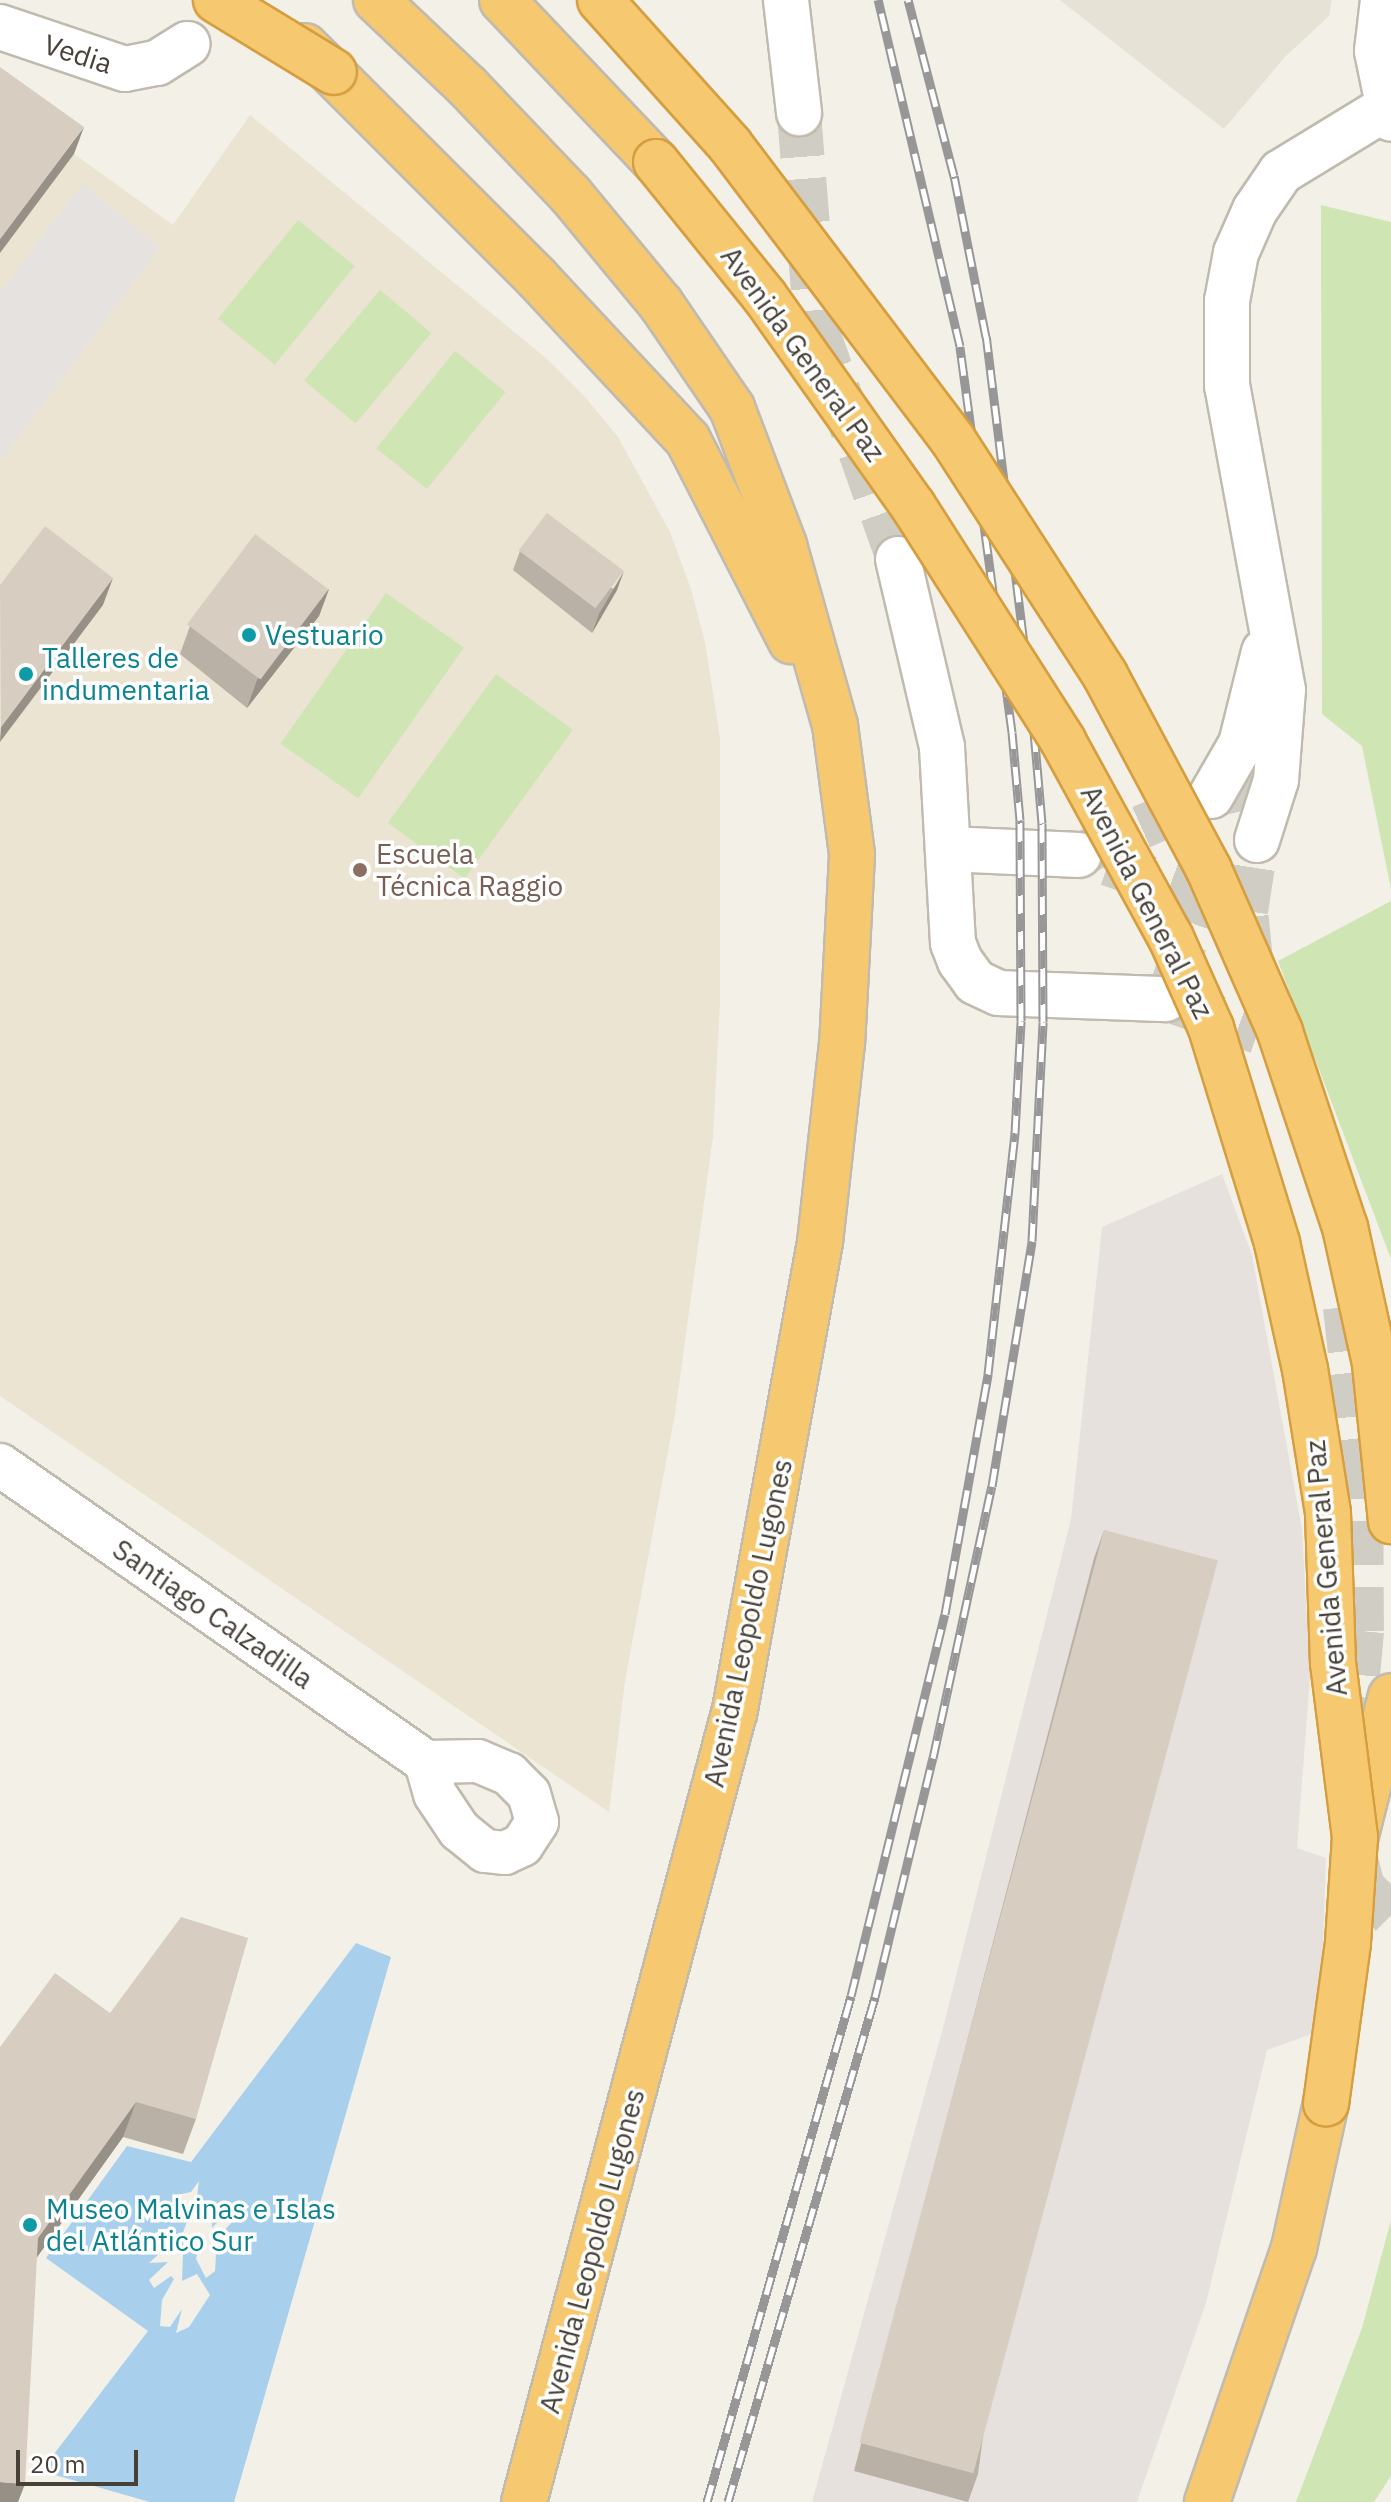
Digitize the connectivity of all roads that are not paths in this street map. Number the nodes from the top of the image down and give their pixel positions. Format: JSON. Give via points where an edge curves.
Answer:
{"nodes":[{"id":1,"x":216,"y":0,"type":"edge"},
{"id":2,"x":254,"y":0,"type":"edge"},
{"id":3,"x":376,"y":0,"type":"edge"},
{"id":4,"x":502,"y":0,"type":"edge"},
{"id":5,"x":600,"y":0,"type":"edge"},
{"id":6,"x":786,"y":0,"type":"edge"},
{"id":7,"x":1383,"y":0,"type":"edge"},
{"id":8,"x":0,"y":27,"type":"edge"},
{"id":9,"x":172,"y":54,"type":"dead end"},
{"id":10,"x":334,"y":72,"type":"junction"},
{"id":11,"x":799,"y":113,"type":"tunnel mouth"},
{"id":12,"x":1389,"y":113,"type":"edge"},
{"id":13,"x":898,"y":559,"type":"tunnel mouth"},
{"id":14,"x":1268,"y":626,"type":"junction"},
{"id":15,"x":835,"y":725,"type":"junction"},
{"id":16,"x":1211,"y":796,"type":"dead end"},
{"id":17,"x":1257,"y":840,"type":"dead end"},
{"id":18,"x":948,"y":849,"type":"junction"},
{"id":19,"x":1079,"y":855,"type":"tunnel mouth"},
{"id":20,"x":1166,"y":999,"type":"tunnel mouth"},
{"id":21,"x":0,"y":1465,"type":"edge"},
{"id":22,"x":1391,"y":1521,"type":"edge"},
{"id":23,"x":1391,"y":1696,"type":"edge"},
{"id":24,"x":426,"y":1762,"type":"dead end"},
{"id":25,"x":1355,"y":1837,"type":"junction"},
{"id":26,"x":524,"y":2502,"type":"edge"},
{"id":27,"x":1207,"y":2502,"type":"edge"}],
"edges":[{"from":1,"to":10,"type":"highway","bridge":true},
{"from":2,"to":10,"type":"highway","bridge":true},
{"from":3,"to":15,"type":"highway","via":[[570,194],[661,304],[732,408],[784,545]]},
{"from":4,"to":25,"type":"highway","name":"Avenida General Paz","bridge":true,"via":[[656,162],[843,402],[1063,741],[1171,938],[1211,1028],[1242,1124],[1277,1243],[1305,1369],[1328,1513],[1333,1663]]},
{"from":5,"to":22,"type":"highway","bridge":true,"via":[[740,157],[953,440],[1105,675],[1209,870],[1280,1032],[1345,1227],[1375,1364]]},
{"from":6,"to":11,"type":"street"},
{"from":7,"to":12,"type":"street","via":[[1377,51]]},
{"from":8,"to":9,"type":"street","name":"Vedia","via":[[112,67]]},
{"from":10,"to":15,"type":"highway","via":[[688,440]]},
{"from":12,"to":14,"type":"street","via":[[1281,172],[1255,210],[1236,253],[1227,301],[1227,386]]},
{"from":13,"to":18,"type":"street","via":[[942,747]]},
{"from":14,"to":16,"type":"street","via":[[1241,744]]},
{"from":14,"to":17,"type":"street","via":[[1283,690],[1283,719],[1276,780]]},
{"from":15,"to":26,"type":"highway","name":"Avenida Leopoldo Lugones","via":[[852,855],[842,1043],[820,1242],[777,1489],[734,1713]]},
{"from":18,"to":19,"type":"street"},
{"from":18,"to":20,"type":"street","via":[[953,943],[975,982],[999,993]]},
{"from":21,"to":24,"type":"street","name":"Santiago Calzadilla"},
{"from":23,"to":25,"type":"highway","name":"Avenida General Paz"},
{"from":25,"to":27,"type":"highway","bridge":true,"via":[[1348,1943],[1326,2103],[1294,2248]]}]}
